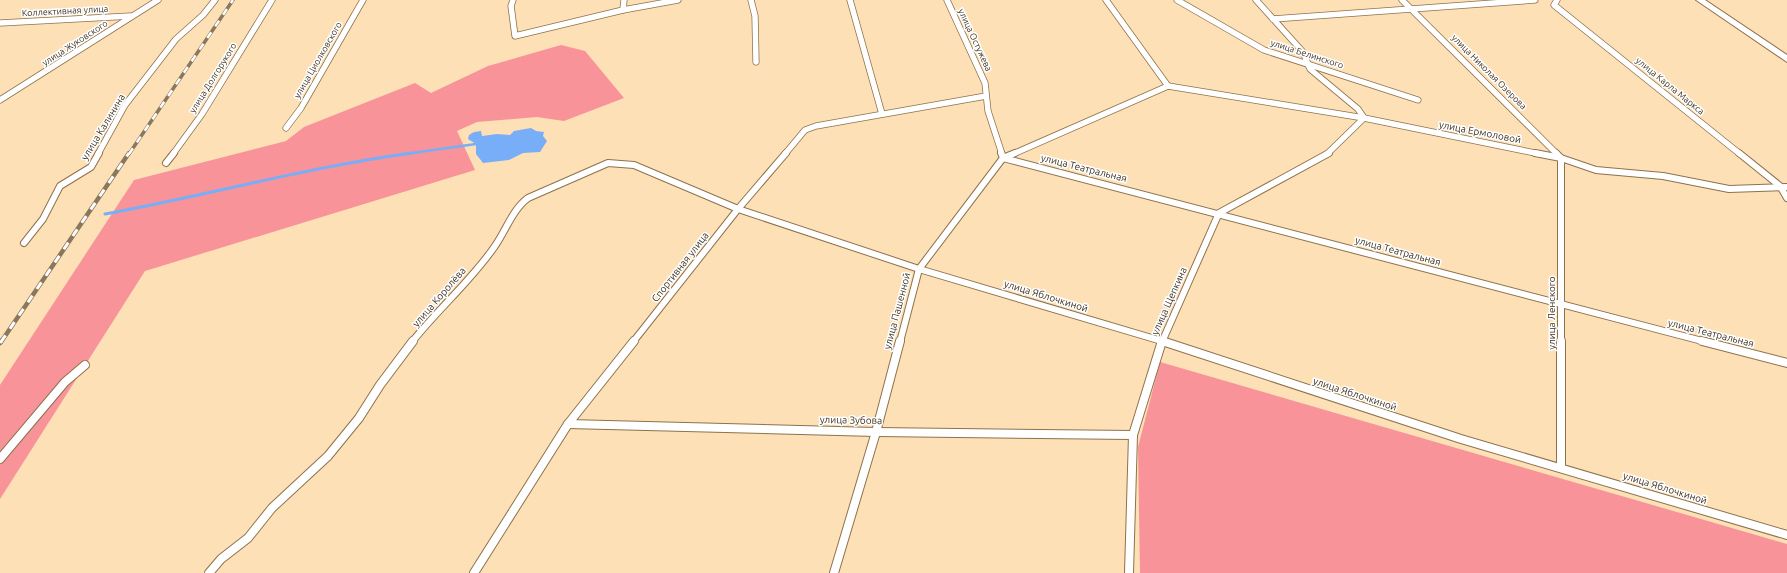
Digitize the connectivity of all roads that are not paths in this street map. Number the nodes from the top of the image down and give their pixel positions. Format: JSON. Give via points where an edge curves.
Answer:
{"nodes":[{"id":1,"x":158,"y":0,"type":"edge"},
{"id":2,"x":215,"y":0,"type":"edge"},
{"id":3,"x":272,"y":0,"type":"edge"},
{"id":4,"x":363,"y":0,"type":"edge"},
{"id":5,"x":513,"y":0,"type":"edge"},
{"id":6,"x":624,"y":0,"type":"edge"},
{"id":7,"x":678,"y":0,"type":"edge"},
{"id":8,"x":751,"y":0,"type":"edge"},
{"id":9,"x":850,"y":0,"type":"edge"},
{"id":10,"x":947,"y":0,"type":"edge"},
{"id":11,"x":1106,"y":0,"type":"edge"},
{"id":12,"x":1177,"y":0,"type":"edge"},
{"id":13,"x":1256,"y":0,"type":"edge"},
{"id":14,"x":1402,"y":0,"type":"edge"},
{"id":15,"x":1535,"y":0,"type":"edge"},
{"id":16,"x":1557,"y":0,"type":"edge"},
{"id":17,"x":1700,"y":0,"type":"edge"},
{"id":18,"x":623,"y":10,"type":"junction"},
{"id":19,"x":1413,"y":10,"type":"junction"},
{"id":20,"x":131,"y":16,"type":"junction"},
{"id":21,"x":1273,"y":19,"type":"junction"},
{"id":22,"x":0,"y":22,"type":"edge"},
{"id":23,"x":1787,"y":59,"type":"edge"},
{"id":24,"x":756,"y":62,"type":"dead end"},
{"id":25,"x":1309,"y":64,"type":"junction"},
{"id":26,"x":1168,"y":86,"type":"junction"},
{"id":27,"x":986,"y":96,"type":"junction"},
{"id":28,"x":0,"y":100,"type":"edge"},
{"id":29,"x":1418,"y":100,"type":"dead end"},
{"id":30,"x":882,"y":114,"type":"junction"},
{"id":31,"x":1364,"y":118,"type":"junction"},
{"id":32,"x":286,"y":128,"type":"dead end"},
{"id":33,"x":1003,"y":158,"type":"junction"},
{"id":34,"x":1561,"y":158,"type":"junction"},
{"id":35,"x":166,"y":163,"type":"dead end"},
{"id":36,"x":1784,"y":186,"type":"edge"},
{"id":37,"x":1787,"y":198,"type":"edge"},
{"id":38,"x":738,"y":209,"type":"junction"},
{"id":39,"x":1219,"y":213,"type":"junction"},
{"id":40,"x":24,"y":243,"type":"dead end"},
{"id":41,"x":919,"y":269,"type":"junction"},
{"id":42,"x":1561,"y":306,"type":"junction"},
{"id":43,"x":1162,"y":341,"type":"junction"},
{"id":44,"x":1787,"y":362,"type":"edge"},
{"id":45,"x":85,"y":365,"type":"dead end"},
{"id":46,"x":568,"y":424,"type":"junction"},
{"id":47,"x":876,"y":432,"type":"junction"},
{"id":48,"x":1133,"y":435,"type":"junction"},
{"id":49,"x":0,"y":459,"type":"edge"},
{"id":50,"x":1561,"y":467,"type":"junction"},
{"id":51,"x":1787,"y":535,"type":"edge"},
{"id":52,"x":210,"y":573,"type":"edge"},
{"id":53,"x":474,"y":573,"type":"edge"},
{"id":54,"x":834,"y":573,"type":"edge"},
{"id":55,"x":1129,"y":573,"type":"edge"}],
"edges":[{"from":1,"to":20,"type":"street","name":"улица Жуковского"},
{"from":2,"to":40,"type":"street","name":"улица Калинина","via":[[203,15],[176,39],[125,105],[91,167],[60,186],[43,219]]},
{"from":3,"to":35,"type":"street","name":"улица Долгорукого","via":[[202,114]]},
{"from":4,"to":32,"type":"street","name":"улица Циолковского"},
{"from":5,"to":18,"type":"street","via":[[511,6],[515,36]]},
{"from":6,"to":18,"type":"street"},
{"from":7,"to":18,"type":"street"},
{"from":8,"to":24,"type":"street","via":[[755,16]]},
{"from":9,"to":30,"type":"street"},
{"from":10,"to":27,"type":"street","name":"улица Остужева","via":[[985,83]]},
{"from":11,"to":26,"type":"street"},
{"from":12,"to":25,"type":"street","name":"улица Белинского","via":[[1264,50]]},
{"from":13,"to":21,"type":"street"},
{"from":14,"to":19,"type":"street","name":"улица Николая Озерова"},
{"from":15,"to":19,"type":"street"},
{"from":16,"to":36,"type":"street","name":"улица Карла Маркса","via":[[1554,5]]},
{"from":17,"to":23,"type":"main road"},
{"from":19,"to":21,"type":"street"},
{"from":19,"to":34,"type":"street","name":"улица Николая Озерова"},
{"from":20,"to":22,"type":"street","name":"Коллективная улица"},
{"from":20,"to":28,"type":"street","name":"улица Жуковского"},
{"from":21,"to":25,"type":"street","via":[[1303,52]]},
{"from":25,"to":29,"type":"street","name":"улица Белинского"},
{"from":25,"to":31,"type":"street","via":[[1310,68],[1358,109]]},
{"from":26,"to":31,"type":"street","name":"улица Ермоловой"},
{"from":26,"to":33,"type":"street","name":"улица Пашенной"},
{"from":27,"to":30,"type":"street","name":"Спортивная улица"},
{"from":27,"to":33,"type":"street","name":"улица Остужева","via":[[988,111]]},
{"from":30,"to":38,"type":"street","name":"Спортивная улица","via":[[805,130]]},
{"from":31,"to":34,"type":"street","name":"улица Ермоловой"},
{"from":31,"to":39,"type":"street","via":[[1330,152]]},
{"from":33,"to":39,"type":"street","name":"улица Театральная"},
{"from":33,"to":41,"type":"street","name":"улица Пашенной"},
{"from":34,"to":36,"type":"street","name":"улица Ермоловой","via":[[1596,170],[1663,176],[1729,189]]},
{"from":34,"to":42,"type":"street","name":"улица Ленского"},
{"from":36,"to":37,"type":"street"},
{"from":38,"to":41,"type":"street","name":"улица Королёва"},
{"from":38,"to":46,"type":"street","name":"Спортивная улица"},
{"from":38,"to":52,"type":"street","name":"улица Королёва","via":[[649,170],[621,163],[600,166],[528,198],[521,203],[495,246],[464,286],[414,340],[359,418],[328,456],[272,508],[248,538],[221,559]]},
{"from":39,"to":42,"type":"street","name":"улица Театральная"},
{"from":39,"to":43,"type":"street","name":"улица Щепкина"},
{"from":41,"to":43,"type":"street","name":"улица Яблочкиной"},
{"from":41,"to":47,"type":"street","name":"улица Пашенной"},
{"from":42,"to":44,"type":"street","name":"улица Театральная"},
{"from":42,"to":50,"type":"street","name":"улица Ленского"},
{"from":43,"to":48,"type":"street","name":"улица Щепкина"},
{"from":43,"to":50,"type":"street","name":"улица Яблочкиной","via":[[1461,439]]},
{"from":45,"to":49,"type":"street","via":[[66,382]]},
{"from":46,"to":47,"type":"street","name":"улица Зубова"},
{"from":46,"to":53,"type":"street","name":"Спортивная улица"},
{"from":47,"to":48,"type":"street","name":"улица Зубова"},
{"from":47,"to":54,"type":"street","name":"улица Пашенной"},
{"from":48,"to":55,"type":"street","name":"улица Щепкина"},
{"from":50,"to":51,"type":"street","name":"улица Яблочкиной"}]}
